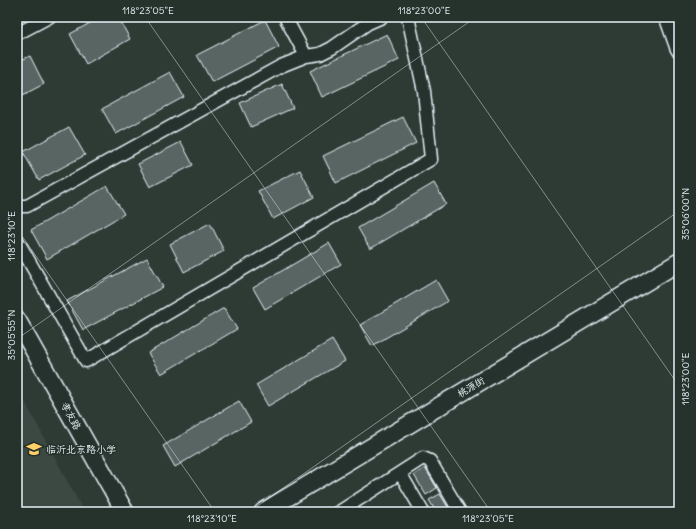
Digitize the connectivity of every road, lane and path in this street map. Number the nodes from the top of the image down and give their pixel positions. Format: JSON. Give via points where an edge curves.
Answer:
{"nodes":[{"id":1,"x":49,"y":17,"type":"edge"},
{"id":2,"x":285,"y":17,"type":"edge"},
{"id":3,"x":382,"y":17,"type":"edge"},
{"id":4,"x":408,"y":17,"type":"edge"},
{"id":5,"x":668,"y":17,"type":"edge"},
{"id":6,"x":28,"y":22,"type":"edge"},
{"id":7,"x":17,"y":34,"type":"edge"},
{"id":8,"x":679,"y":48,"type":"edge"},
{"id":9,"x":306,"y":56,"type":"junction"},
{"id":10,"x":17,"y":206,"type":"edge"},
{"id":11,"x":17,"y":240,"type":"edge"},
{"id":12,"x":679,"y":262,"type":"edge"},
{"id":13,"x":17,"y":320,"type":"edge"},
{"id":14,"x":400,"y":473,"type":"junction"},
{"id":15,"x":125,"y":512,"type":"edge"},
{"id":16,"x":264,"y":512,"type":"edge"},
{"id":17,"x":339,"y":512,"type":"edge"},
{"id":18,"x":423,"y":512,"type":"edge"},
{"id":19,"x":460,"y":512,"type":"edge"}],
"edges":[{"from":1,"to":6,"type":"street"},
{"from":2,"to":9,"type":"street"},
{"from":3,"to":9,"type":"street","via":[[368,23],[332,48],[320,54]]},
{"from":4,"to":11,"type":"street","via":[[424,91],[431,159],[86,361]]},
{"from":5,"to":8,"type":"street"},
{"from":6,"to":7,"type":"street"},
{"from":9,"to":10,"type":"street","via":[[281,66],[26,206]]},
{"from":12,"to":16,"type":"street","name":"桃源街"},
{"from":13,"to":15,"type":"street","name":"孝友路"},
{"from":14,"to":17,"type":"street"},
{"from":14,"to":18,"type":"street"},
{"from":14,"to":19,"type":"street","via":[[423,458],[430,461]]}]}
